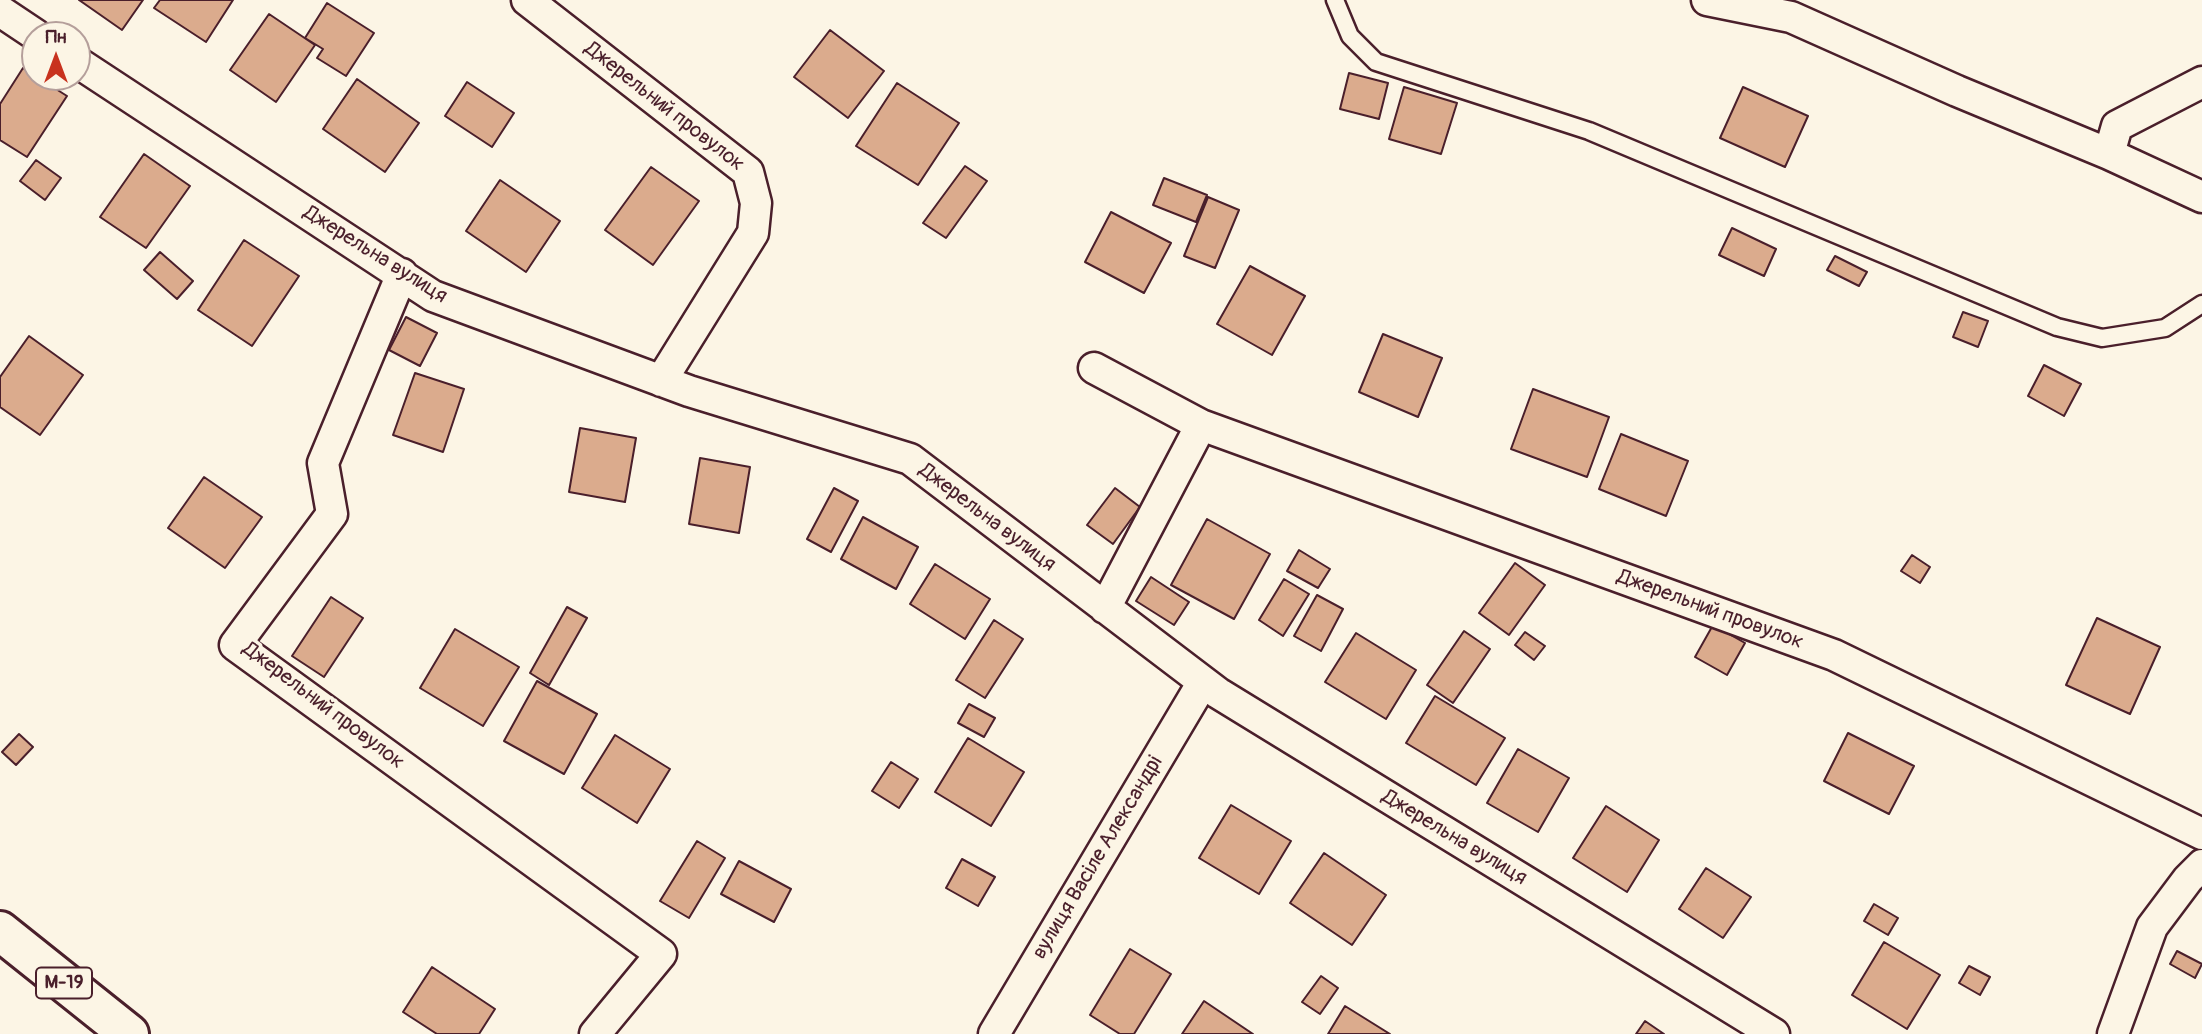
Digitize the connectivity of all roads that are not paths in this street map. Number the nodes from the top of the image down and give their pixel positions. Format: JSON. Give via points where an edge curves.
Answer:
{"nodes":[{"id":1,"x":527,"y":0,"type":"edge"},
{"id":2,"x":1335,"y":0,"type":"edge"},
{"id":3,"x":1707,"y":0,"type":"edge"},
{"id":4,"x":0,"y":12,"type":"edge"},
{"id":5,"x":21,"y":25,"type":"edge"},
{"id":6,"x":91,"y":71,"type":"edge"},
{"id":7,"x":2202,"y":82,"type":"edge"},
{"id":8,"x":2109,"y":154,"type":"junction"},
{"id":9,"x":2202,"y":197,"type":"edge"},
{"id":10,"x":402,"y":274,"type":"junction"},
{"id":11,"x":2202,"y":304,"type":"edge"},
{"id":12,"x":1094,"y":368,"type":"dead end"},
{"id":13,"x":661,"y":381,"type":"junction"},
{"id":14,"x":1201,"y":425,"type":"junction"},
{"id":15,"x":1105,"y":608,"type":"junction"},
{"id":16,"x":1203,"y":682,"type":"junction"},
{"id":17,"x":2202,"y":834,"type":"edge"},
{"id":18,"x":2202,"y":865,"type":"edge"},
{"id":19,"x":0,"y":931,"type":"edge"},
{"id":20,"x":996,"y":1033,"type":"edge"},
{"id":21,"x":129,"y":1034,"type":"edge"},
{"id":22,"x":595,"y":1034,"type":"edge"},
{"id":23,"x":1774,"y":1034,"type":"edge"},
{"id":24,"x":2113,"y":1034,"type":"edge"}],
"edges":[{"from":1,"to":13,"type":"street","name":"Джерельний провулок","via":[[748,172],[756,203],[753,233]]},
{"from":2,"to":11,"type":"lane","via":[[1350,36],[1376,62],[1590,131],[2057,327],[2102,338],[2165,328]]},
{"from":3,"to":8,"type":"street","via":[[1791,16]]},
{"from":4,"to":5,"type":"street"},
{"from":6,"to":10,"type":"street","name":"Джерельна вулиця"},
{"from":7,"to":8,"type":"street","via":[[2117,126]]},
{"from":8,"to":9,"type":"street"},
{"from":10,"to":13,"type":"street","name":"Джерельна вулиця","via":[[433,296]]},
{"from":10,"to":22,"type":"street","name":"Джерельний провулок","via":[[323,463],[332,514],[235,645],[661,954]]},
{"from":12,"to":14,"type":"street","name":"Джерельний провулок"},
{"from":13,"to":15,"type":"street","name":"Джерельна вулиця","via":[[909,459]]},
{"from":14,"to":15,"type":"street"},
{"from":14,"to":17,"type":"street","name":"Джерельний провулок","via":[[1834,655]]},
{"from":15,"to":16,"type":"street","name":"Джерельна вулиця"},
{"from":16,"to":20,"type":"street","name":"вулиця Васіле Александрі"},
{"from":16,"to":23,"type":"street","name":"Джерельна вулиця"},
{"from":18,"to":24,"type":"street","via":[[2152,927]]},
{"from":19,"to":21,"type":"highway","number":"М-19"}]}
